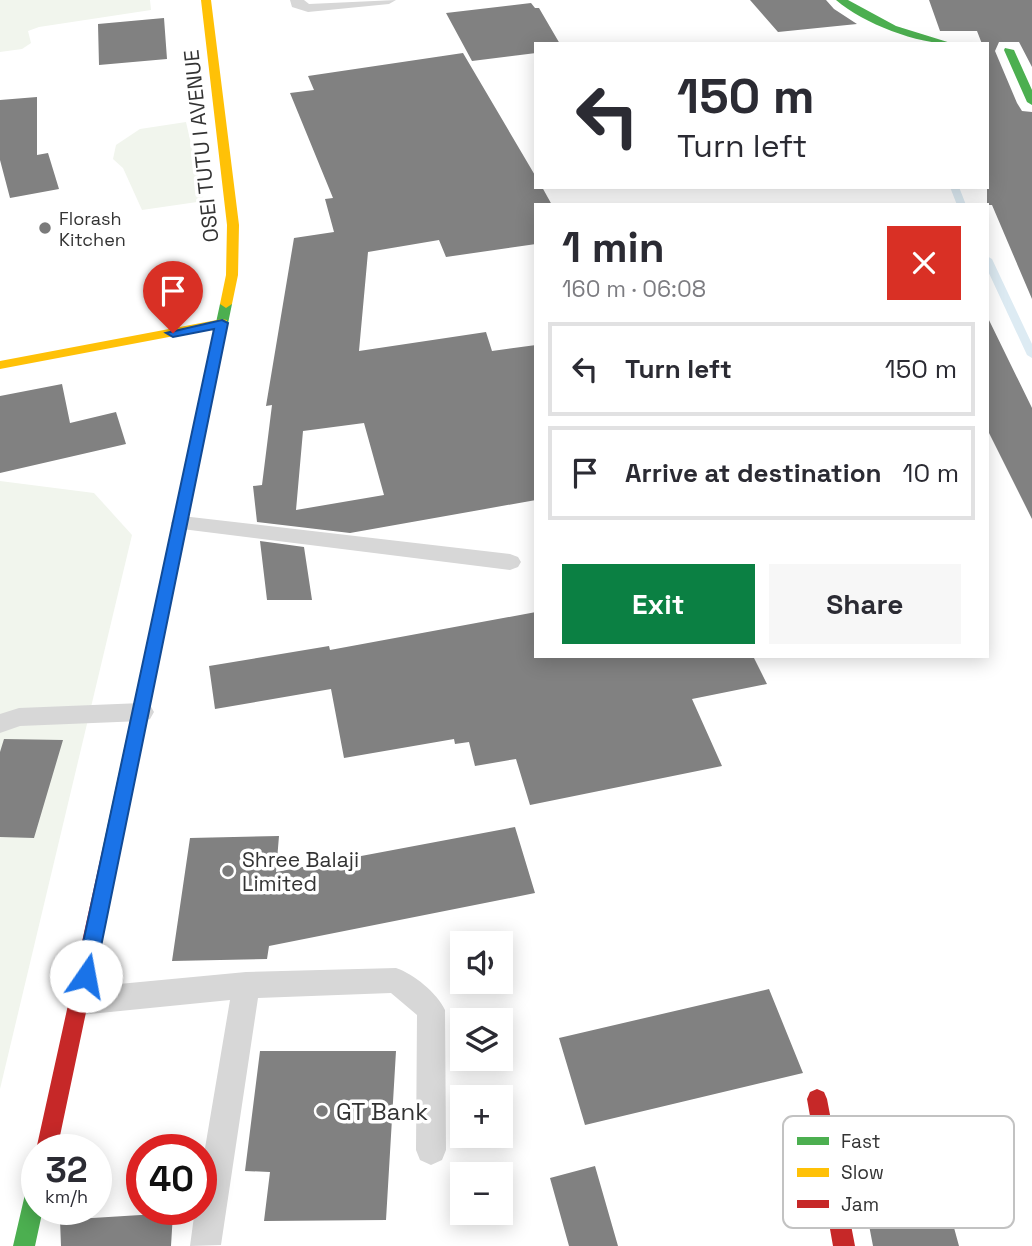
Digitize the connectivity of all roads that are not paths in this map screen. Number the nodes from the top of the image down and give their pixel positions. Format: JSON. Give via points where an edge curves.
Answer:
{"nodes":[{"id":1,"x":206,"y":0,"type":"edge"},
{"id":2,"x":297,"y":0,"type":"edge"},
{"id":3,"x":389,"y":0,"type":"edge"},
{"id":4,"x":841,"y":0,"type":"edge"},
{"id":5,"x":942,"y":42,"type":"edge"},
{"id":6,"x":989,"y":48,"type":"edge"},
{"id":7,"x":1032,"y":49,"type":"edge"},
{"id":8,"x":1009,"y":50,"type":"junction"},
{"id":9,"x":1032,"y":102,"type":"edge"},
{"id":10,"x":222,"y":323,"type":"junction"},
{"id":11,"x":0,"y":365,"type":"edge"},
{"id":12,"x":182,"y":523,"type":"junction"},
{"id":13,"x":510,"y":562,"type":"dead end"},
{"id":14,"x":142,"y":712,"type":"junction"},
{"id":15,"x":0,"y":724,"type":"edge"},
{"id":16,"x":246,"y":985,"type":"junction"},
{"id":17,"x":80,"y":1002,"type":"junction"},
{"id":18,"x":817,"y":1100,"type":"dead end"},
{"id":19,"x":820,"y":1116,"type":"edge"},
{"id":20,"x":50,"y":1134,"type":"edge"},
{"id":21,"x":431,"y":1150,"type":"dead end"},
{"id":22,"x":29,"y":1225,"type":"edge"},
{"id":23,"x":841,"y":1228,"type":"edge"},
{"id":24,"x":205,"y":1245,"type":"edge"},
{"id":25,"x":24,"y":1246,"type":"edge"},
{"id":26,"x":844,"y":1246,"type":"edge"}],
"edges":[{"from":1,"to":10,"type":"street","name":"OSEI TUTU I AVENUE","via":[[233,225],[232,275]]},
{"from":2,"to":3,"type":"lane","via":[[307,8]]},
{"from":4,"to":5,"type":"street","via":[[887,25]]},
{"from":6,"to":8,"type":"street"},
{"from":7,"to":8,"type":"street"},
{"from":8,"to":9,"type":"street"},
{"from":10,"to":11,"type":"street"},
{"from":10,"to":12,"type":"street","name":"OSEI TUTU I AVENUE"},
{"from":12,"to":13,"type":"lane"},
{"from":12,"to":14,"type":"street","name":"OSEI TUTU I AVENUE"},
{"from":14,"to":15,"type":"lane","via":[[19,717]]},
{"from":14,"to":17,"type":"street","name":"OSEI TUTU I AVENUE"},
{"from":16,"to":17,"type":"lane"},
{"from":16,"to":21,"type":"lane","via":[[396,980],[431,1010]]},
{"from":16,"to":24,"type":"lane"},
{"from":17,"to":20,"type":"street","name":"OSEI TUTU I AVENUE"},
{"from":18,"to":19,"type":"street"},
{"from":22,"to":25,"type":"street"},
{"from":23,"to":26,"type":"street"}]}
